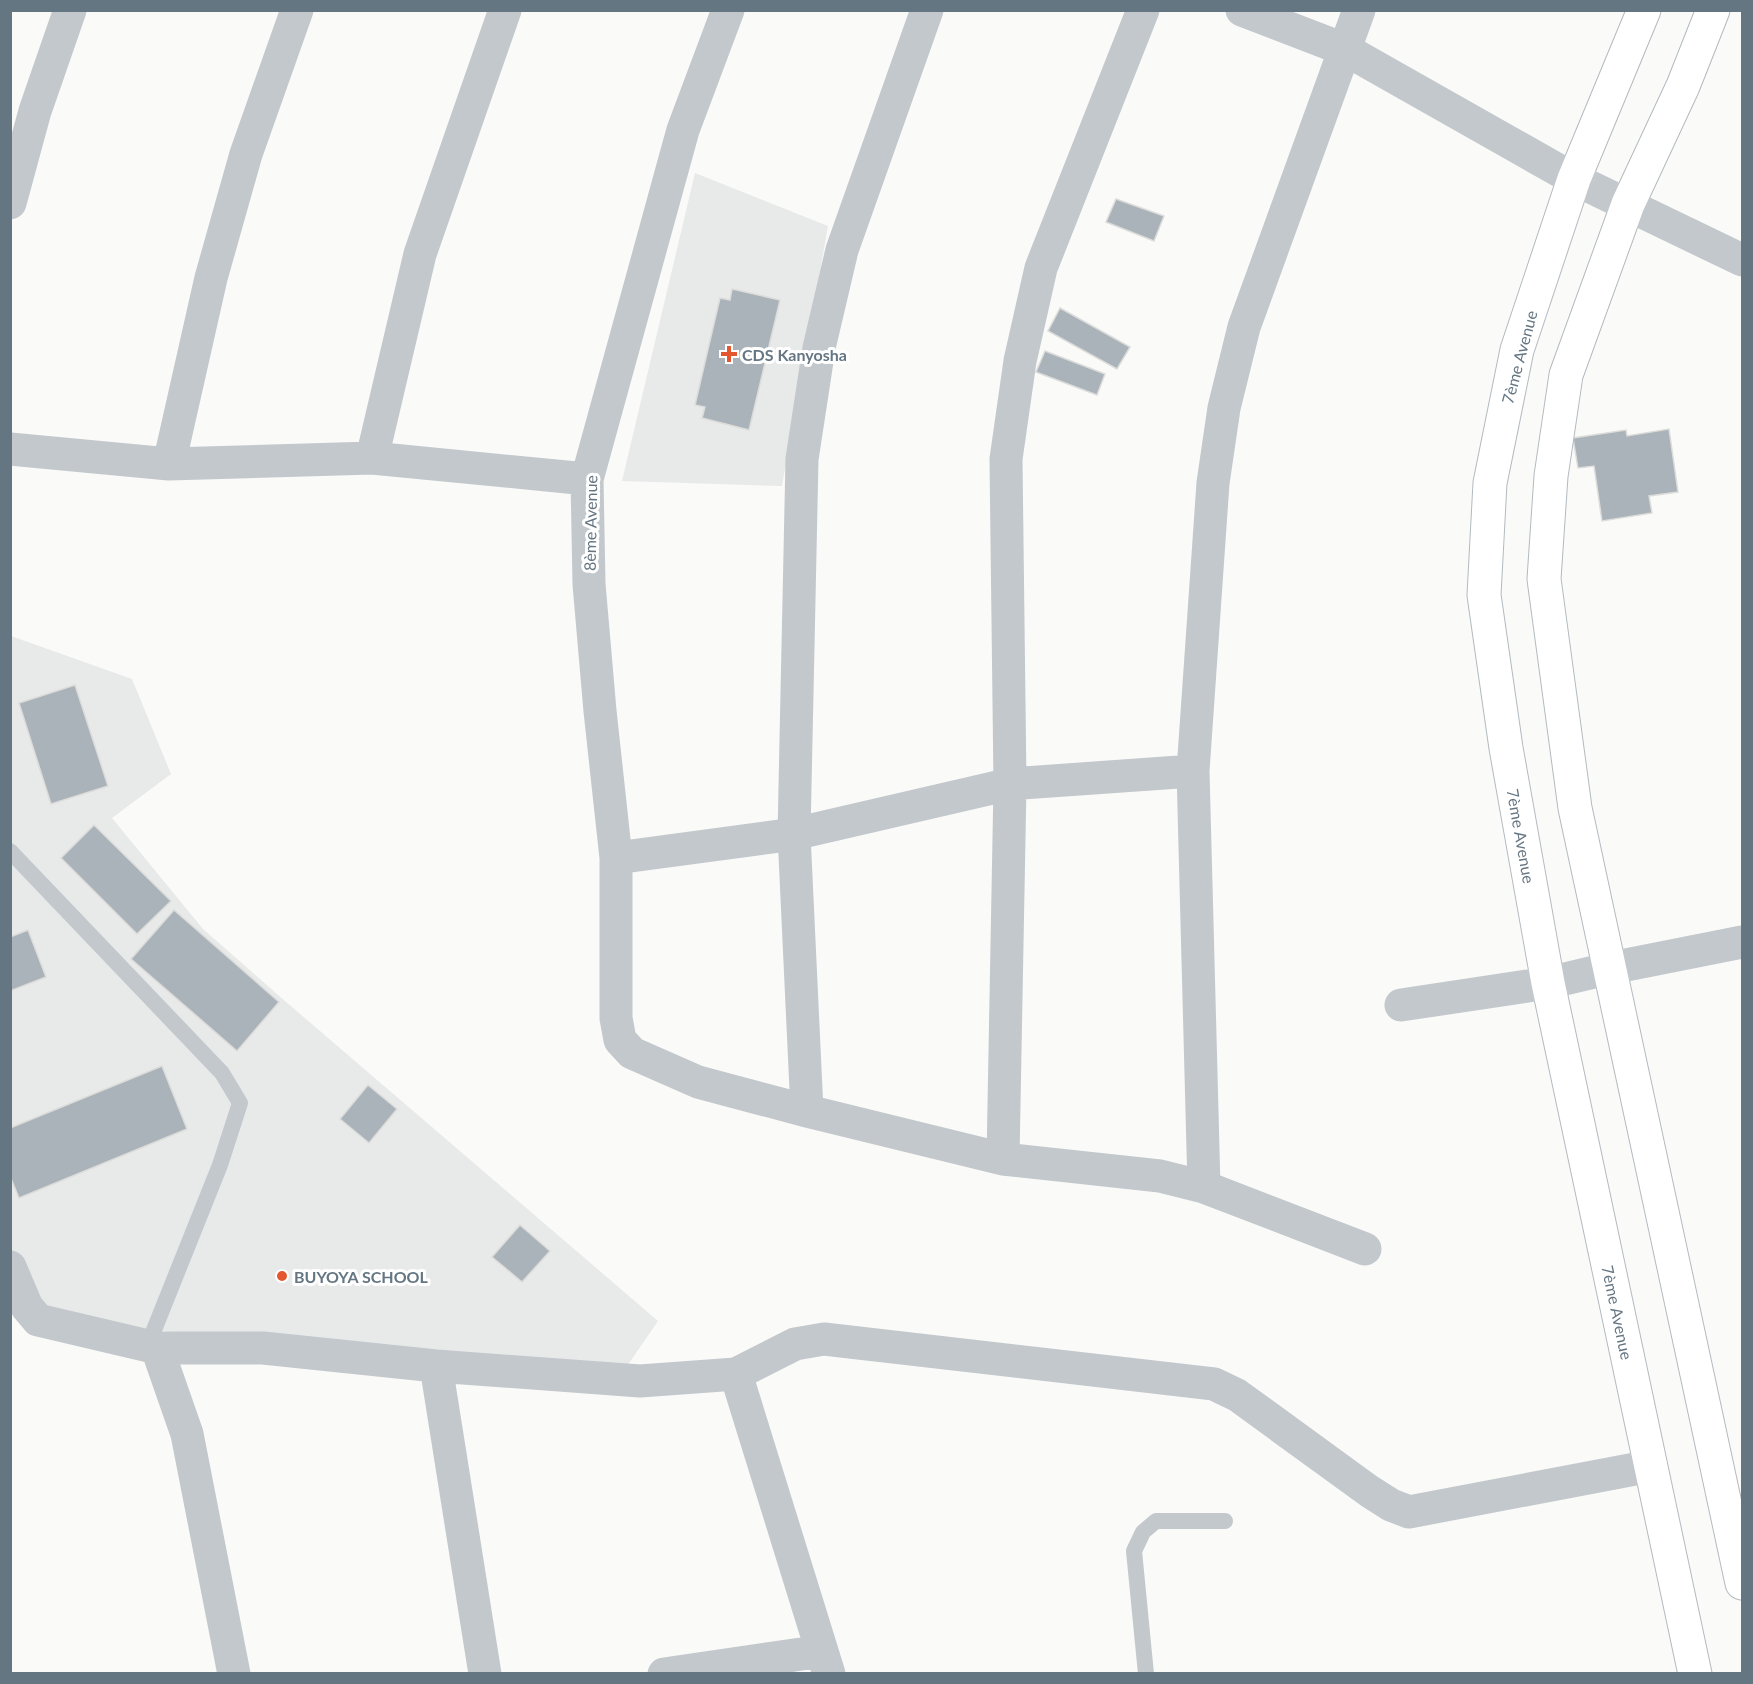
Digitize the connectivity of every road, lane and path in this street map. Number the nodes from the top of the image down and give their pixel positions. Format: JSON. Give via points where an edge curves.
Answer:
{"nodes":[{"id":1,"x":70,"y":10,"type":"edge"},
{"id":2,"x":297,"y":10,"type":"edge"},
{"id":3,"x":505,"y":10,"type":"edge"},
{"id":4,"x":728,"y":10,"type":"edge"},
{"id":5,"x":927,"y":10,"type":"edge"},
{"id":6,"x":1143,"y":10,"type":"edge"},
{"id":7,"x":1242,"y":10,"type":"edge"},
{"id":8,"x":1359,"y":10,"type":"edge"},
{"id":9,"x":1644,"y":10,"type":"edge"},
{"id":10,"x":1713,"y":10,"type":"edge"},
{"id":11,"x":1346,"y":50,"type":"junction"},
{"id":12,"x":1574,"y":179,"type":"junction"},
{"id":13,"x":10,"y":203,"type":"edge"},
{"id":14,"x":1628,"y":204,"type":"junction"},
{"id":15,"x":1743,"y":260,"type":"edge"},
{"id":16,"x":10,"y":449,"type":"edge"},
{"id":17,"x":372,"y":458,"type":"junction"},
{"id":18,"x":169,"y":464,"type":"junction"},
{"id":19,"x":587,"y":479,"type":"junction"},
{"id":20,"x":1193,"y":771,"type":"junction"},
{"id":21,"x":1010,"y":784,"type":"junction"},
{"id":22,"x":794,"y":834,"type":"junction"},
{"id":23,"x":10,"y":851,"type":"edge"},
{"id":24,"x":616,"y":858,"type":"junction"},
{"id":25,"x":1743,"y":942,"type":"edge"},
{"id":26,"x":1611,"y":968,"type":"junction"},
{"id":27,"x":1548,"y":982,"type":"junction"},
{"id":28,"x":1401,"y":1005,"type":"dead end"},
{"id":29,"x":807,"y":1111,"type":"junction"},
{"id":30,"x":1003,"y":1159,"type":"junction"},
{"id":31,"x":1204,"y":1187,"type":"junction"},
{"id":32,"x":1365,"y":1249,"type":"dead end"},
{"id":33,"x":10,"y":1267,"type":"edge"},
{"id":34,"x":157,"y":1348,"type":"junction"},
{"id":35,"x":436,"y":1365,"type":"junction"},
{"id":36,"x":736,"y":1374,"type":"junction"},
{"id":37,"x":1650,"y":1466,"type":"junction"},
{"id":38,"x":1225,"y":1521,"type":"dead end"},
{"id":39,"x":1743,"y":1583,"type":"edge"},
{"id":40,"x":825,"y":1662,"type":"edge"},
{"id":41,"x":234,"y":1674,"type":"edge"},
{"id":42,"x":485,"y":1674,"type":"edge"},
{"id":43,"x":664,"y":1674,"type":"edge"},
{"id":44,"x":1146,"y":1674,"type":"edge"},
{"id":45,"x":1695,"y":1674,"type":"edge"}],
"edges":[{"from":1,"to":13,"type":"street","via":[[35,111]]},
{"from":2,"to":18,"type":"street","via":[[246,154],[211,278]]},
{"from":3,"to":17,"type":"street","via":[[420,254]]},
{"from":4,"to":19,"type":"street","name":"8ème Avenue","via":[[683,130]]},
{"from":5,"to":22,"type":"street","via":[[842,250],[819,348],[802,459]]},
{"from":6,"to":21,"type":"street","via":[[1041,268],[1020,361],[1006,459]]},
{"from":7,"to":11,"type":"street"},
{"from":8,"to":11,"type":"street"},
{"from":9,"to":12,"type":"street","name":"7ème Avenue"},
{"from":10,"to":14,"type":"street","via":[[1683,86]]},
{"from":11,"to":12,"type":"street"},
{"from":11,"to":20,"type":"street","via":[[1244,327],[1224,408],[1213,483]]},
{"from":12,"to":14,"type":"street"},
{"from":12,"to":27,"type":"street","name":"7ème Avenue","via":[[1517,350],[1490,483],[1484,595],[1506,748]]},
{"from":14,"to":15,"type":"street"},
{"from":14,"to":26,"type":"street","via":[[1566,375],[1551,476],[1544,579],[1575,808]]},
{"from":16,"to":18,"type":"street"},
{"from":17,"to":18,"type":"street"},
{"from":17,"to":19,"type":"street"},
{"from":19,"to":24,"type":"street","name":"8ème Avenue","via":[[589,584]]},
{"from":20,"to":21,"type":"street"},
{"from":20,"to":31,"type":"street"},
{"from":21,"to":22,"type":"street"},
{"from":21,"to":30,"type":"street"},
{"from":22,"to":24,"type":"street"},
{"from":22,"to":29,"type":"street"},
{"from":23,"to":34,"type":"lane","via":[[222,1073],[240,1103],[220,1165],[154,1330]]},
{"from":24,"to":29,"type":"street","name":"8ème Avenue","via":[[616,1018],[620,1040],[632,1053],[698,1082]]},
{"from":25,"to":26,"type":"street"},
{"from":26,"to":27,"type":"street"},
{"from":26,"to":39,"type":"street"},
{"from":27,"to":28,"type":"street"},
{"from":27,"to":37,"type":"street","name":"7ème Avenue"},
{"from":29,"to":30,"type":"street","name":"8ème Avenue"},
{"from":30,"to":31,"type":"street","name":"8ème Avenue","via":[[1160,1176]]},
{"from":31,"to":32,"type":"street","name":"8ème Avenue"},
{"from":33,"to":34,"type":"street","via":[[27,1307],[38,1320]]},
{"from":34,"to":35,"type":"street","via":[[263,1348]]},
{"from":34,"to":41,"type":"street","via":[[187,1434]]},
{"from":35,"to":36,"type":"street","via":[[640,1381]]},
{"from":35,"to":42,"type":"street"},
{"from":36,"to":37,"type":"street","via":[[795,1344],[824,1339],[1214,1384],[1237,1395],[1369,1491],[1409,1512]]},
{"from":36,"to":40,"type":"street"},
{"from":37,"to":45,"type":"street","name":"7ème Avenue"},
{"from":38,"to":44,"type":"lane","via":[[1156,1521],[1143,1532],[1134,1551]]},
{"from":40,"to":43,"type":"street"}]}
